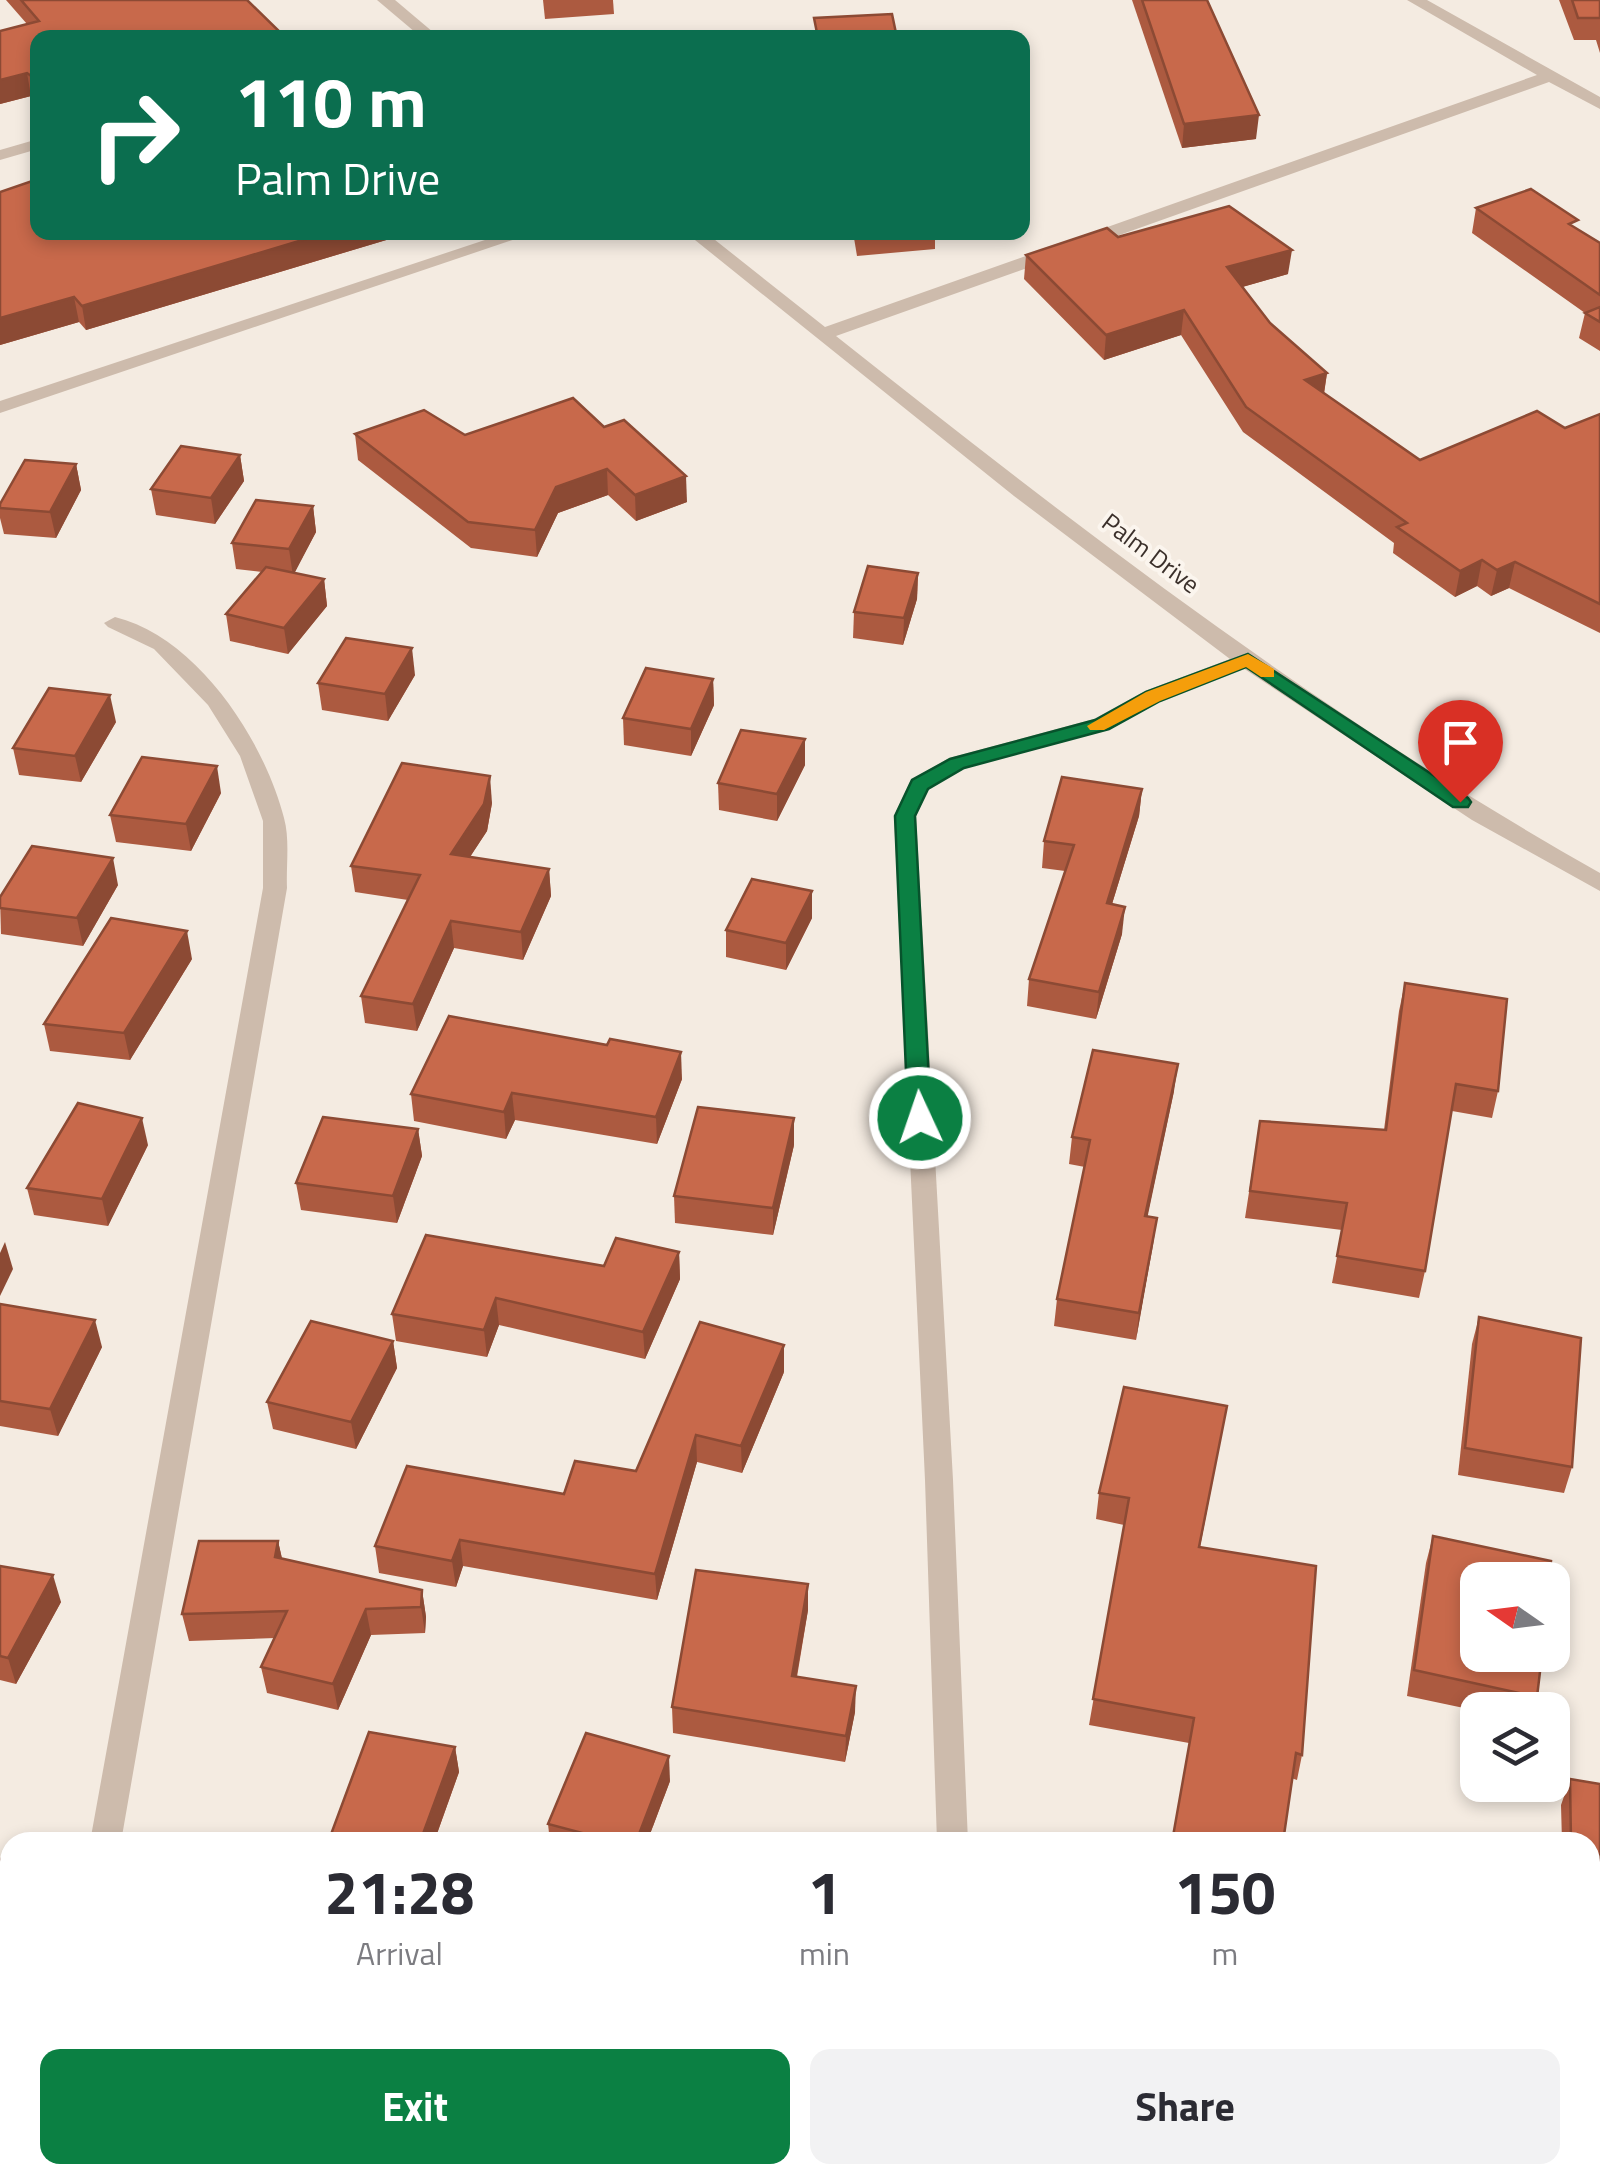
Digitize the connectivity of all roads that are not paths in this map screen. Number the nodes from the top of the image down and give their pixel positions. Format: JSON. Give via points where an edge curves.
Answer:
{"nodes":[{"id":1,"x":384,"y":0,"type":"edge"},
{"id":2,"x":1415,"y":0,"type":"edge"},
{"id":3,"x":422,"y":30,"type":"edge"},
{"id":4,"x":1550,"y":76,"type":"junction"},
{"id":5,"x":1600,"y":104,"type":"edge"},
{"id":6,"x":30,"y":146,"type":"edge"},
{"id":7,"x":0,"y":155,"type":"edge"},
{"id":8,"x":504,"y":240,"type":"edge"},
{"id":9,"x":703,"y":240,"type":"edge"},
{"id":10,"x":823,"y":334,"type":"junction"},
{"id":11,"x":0,"y":407,"type":"edge"},
{"id":12,"x":115,"y":623,"type":"dead end"},
{"id":13,"x":1248,"y":660,"type":"junction"},
{"id":14,"x":1600,"y":883,"type":"edge"},
{"id":15,"x":107,"y":1832,"type":"edge"},
{"id":16,"x":952,"y":1832,"type":"edge"}],
"edges":[{"from":1,"to":3,"type":"street"},
{"from":2,"to":4,"type":"street"},
{"from":4,"to":5,"type":"street"},
{"from":4,"to":10,"type":"street"},
{"from":6,"to":7,"type":"street"},
{"from":8,"to":11,"type":"street"},
{"from":9,"to":10,"type":"street","name":"Palm Drive"},
{"from":10,"to":13,"type":"street","name":"Palm Drive"},
{"from":12,"to":15,"type":"street","via":[[162,645],[216,701],[251,756],[274,821],[275,888]]},
{"from":13,"to":14,"type":"street","name":"Palm Drive","via":[[1520,840]]},
{"from":13,"to":16,"type":"street","via":[[1153,696],[1102,724],[957,763],[920,785],[905,816]]}]}
